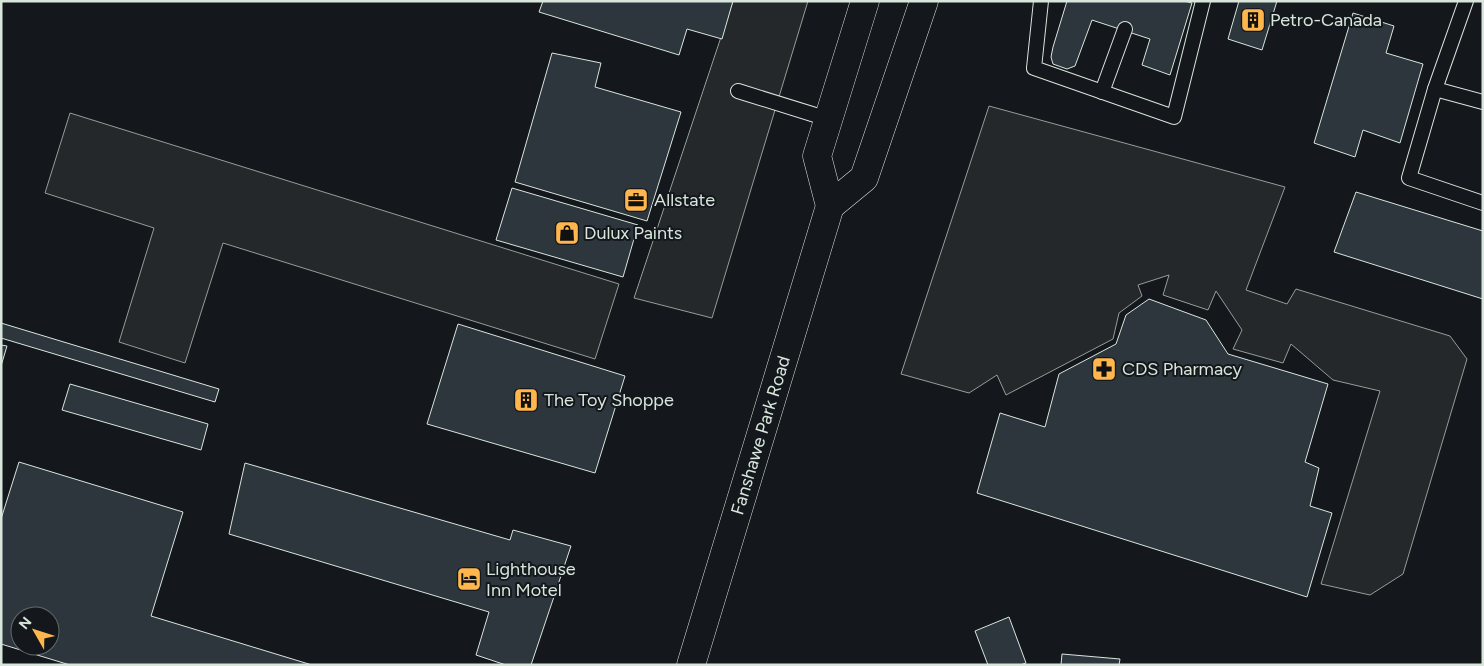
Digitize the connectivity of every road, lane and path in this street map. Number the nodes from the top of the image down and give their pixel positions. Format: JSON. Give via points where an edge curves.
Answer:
{"nodes":[{"id":1,"x":865,"y":1,"type":"edge"},
{"id":2,"x":924,"y":1,"type":"edge"},
{"id":3,"x":1040,"y":1,"type":"edge"},
{"id":4,"x":1203,"y":1,"type":"edge"},
{"id":5,"x":1466,"y":1,"type":"edge"},
{"id":6,"x":1125,"y":29,"type":"dead end"},
{"id":7,"x":1435,"y":89,"type":"junction"},
{"id":8,"x":738,"y":91,"type":"dead end"},
{"id":9,"x":1102,"y":92,"type":"junction"},
{"id":10,"x":1483,"y":102,"type":"edge"},
{"id":11,"x":828,"y":119,"type":"junction"},
{"id":12,"x":1483,"y":203,"type":"edge"},
{"id":13,"x":830,"y":206,"type":"junction"},
{"id":14,"x":691,"y":665,"type":"edge"}],
"edges":[{"from":1,"to":11,"type":"main road"},
{"from":2,"to":13,"type":"main road","via":[[864,178]]},
{"from":3,"to":9,"type":"lane","via":[[1034,68]]},
{"from":4,"to":9,"type":"lane","via":[[1174,117]]},
{"from":5,"to":7,"type":"lane"},
{"from":6,"to":9,"type":"lane"},
{"from":7,"to":10,"type":"lane"},
{"from":7,"to":12,"type":"lane","via":[[1409,178]]},
{"from":8,"to":11,"type":"lane"},
{"from":11,"to":13,"type":"main road","via":[[817,156]]},
{"from":13,"to":14,"type":"main road","name":"Fanshawe Park Road"}]}
